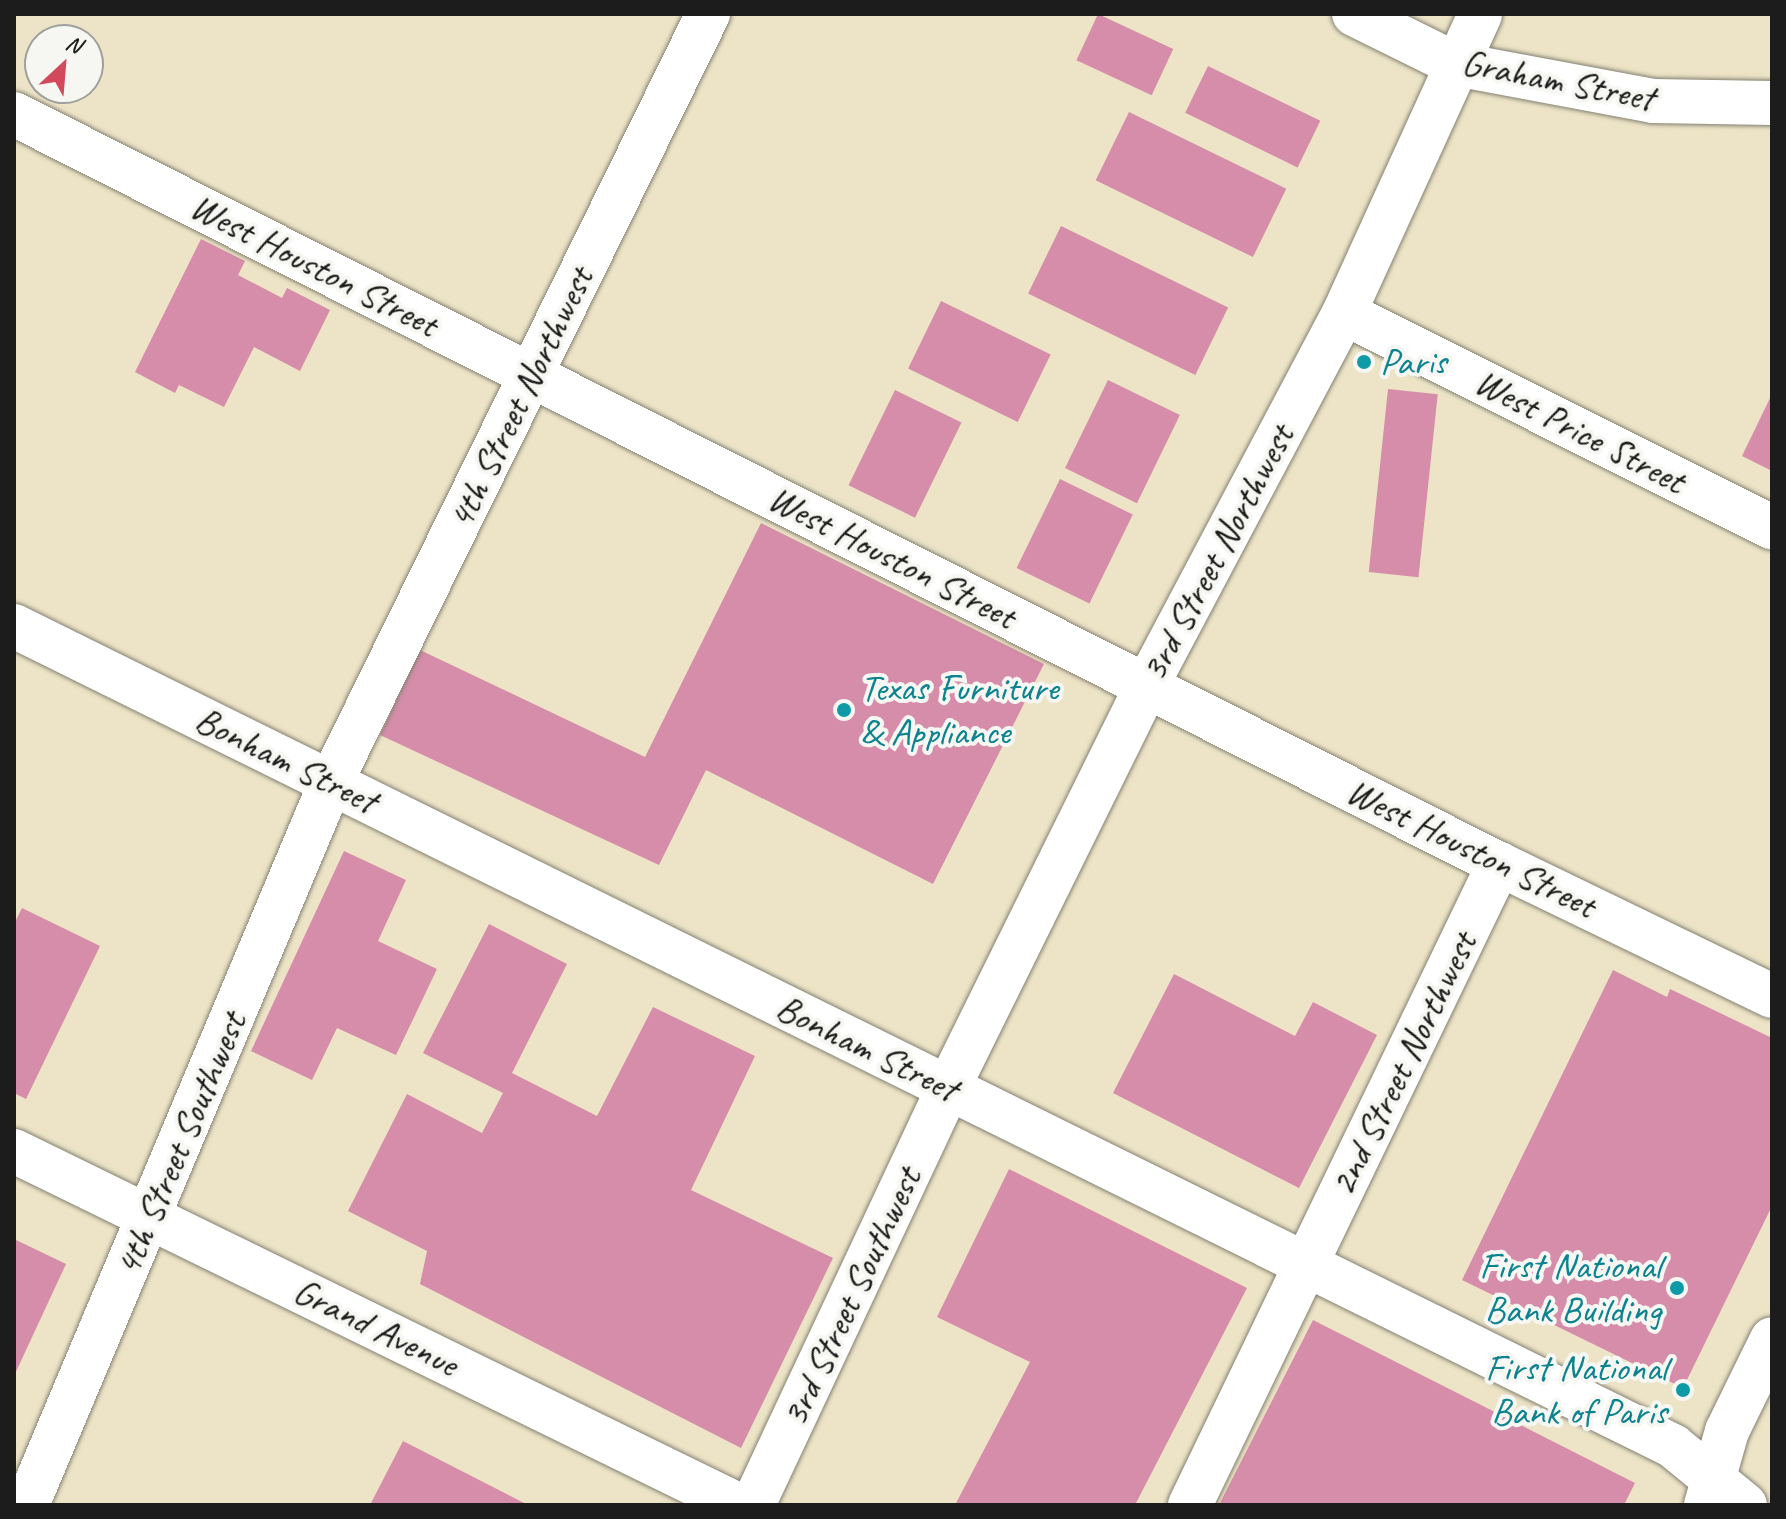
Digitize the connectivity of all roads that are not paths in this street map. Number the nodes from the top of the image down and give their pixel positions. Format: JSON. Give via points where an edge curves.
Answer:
{"nodes":[{"id":1,"x":708,"y":14,"type":"edge"},
{"id":2,"x":1354,"y":14,"type":"edge"},
{"id":3,"x":1480,"y":14,"type":"edge"},
{"id":4,"x":1455,"y":64,"type":"junction"},
{"id":5,"x":1772,"y":103,"type":"edge"},
{"id":6,"x":14,"y":114,"type":"edge"},
{"id":7,"x":1344,"y":313,"type":"junction"},
{"id":8,"x":531,"y":374,"type":"junction"},
{"id":9,"x":1772,"y":527,"type":"edge"},
{"id":10,"x":14,"y":626,"type":"edge"},
{"id":11,"x":1147,"y":685,"type":"junction"},
{"id":12,"x":331,"y":782,"type":"junction"},
{"id":13,"x":1499,"y":864,"type":"junction"},
{"id":14,"x":1772,"y":996,"type":"edge"},
{"id":15,"x":948,"y":1088,"type":"junction"},
{"id":16,"x":14,"y":1151,"type":"edge"},
{"id":17,"x":150,"y":1216,"type":"junction"},
{"id":18,"x":1308,"y":1264,"type":"junction"},
{"id":19,"x":1772,"y":1339,"type":"edge"},
{"id":20,"x":1721,"y":1496,"type":"edge"},
{"id":21,"x":27,"y":1505,"type":"edge"},
{"id":22,"x":738,"y":1505,"type":"edge"},
{"id":23,"x":753,"y":1505,"type":"edge"},
{"id":24,"x":1190,"y":1505,"type":"edge"}],
"edges":[{"from":1,"to":8,"type":"street","name":"4th Street Northwest"},
{"from":2,"to":4,"type":"street","name":"Graham Street"},
{"from":3,"to":4,"type":"street","name":"3rd Street Northwest"},
{"from":4,"to":5,"type":"street","name":"Graham Street","via":[[1653,101]]},
{"from":4,"to":7,"type":"street","name":"3rd Street Northwest"},
{"from":6,"to":8,"type":"street","name":"West Houston Street"},
{"from":7,"to":9,"type":"street","name":"West Price Street"},
{"from":7,"to":11,"type":"street","name":"3rd Street Northwest"},
{"from":8,"to":11,"type":"street","name":"West Houston Street"},
{"from":8,"to":12,"type":"street","name":"4th Street Northwest"},
{"from":10,"to":12,"type":"street","name":"Bonham Street"},
{"from":11,"to":13,"type":"street","name":"West Houston Street"},
{"from":11,"to":15,"type":"street","name":"3rd Street Northwest"},
{"from":12,"to":15,"type":"street","name":"Bonham Street"},
{"from":12,"to":17,"type":"street","name":"4th Street Southwest"},
{"from":13,"to":14,"type":"street","name":"West Houston Street"},
{"from":13,"to":18,"type":"street","name":"2nd Street Northwest"},
{"from":15,"to":18,"type":"street","name":"Bonham Street"},
{"from":15,"to":23,"type":"street","name":"3rd Street Southwest"},
{"from":16,"to":17,"type":"street","name":"Grand Avenue"},
{"from":17,"to":21,"type":"street","name":"4th Street Southwest"},
{"from":17,"to":22,"type":"street","name":"Grand Avenue"},
{"from":18,"to":20,"type":"street","name":"Bonham Street","via":[[1673,1446]]},
{"from":18,"to":24,"type":"street","name":"2nd Street Northwest"},
{"from":19,"to":20,"type":"street","via":[[1727,1431]]}]}
